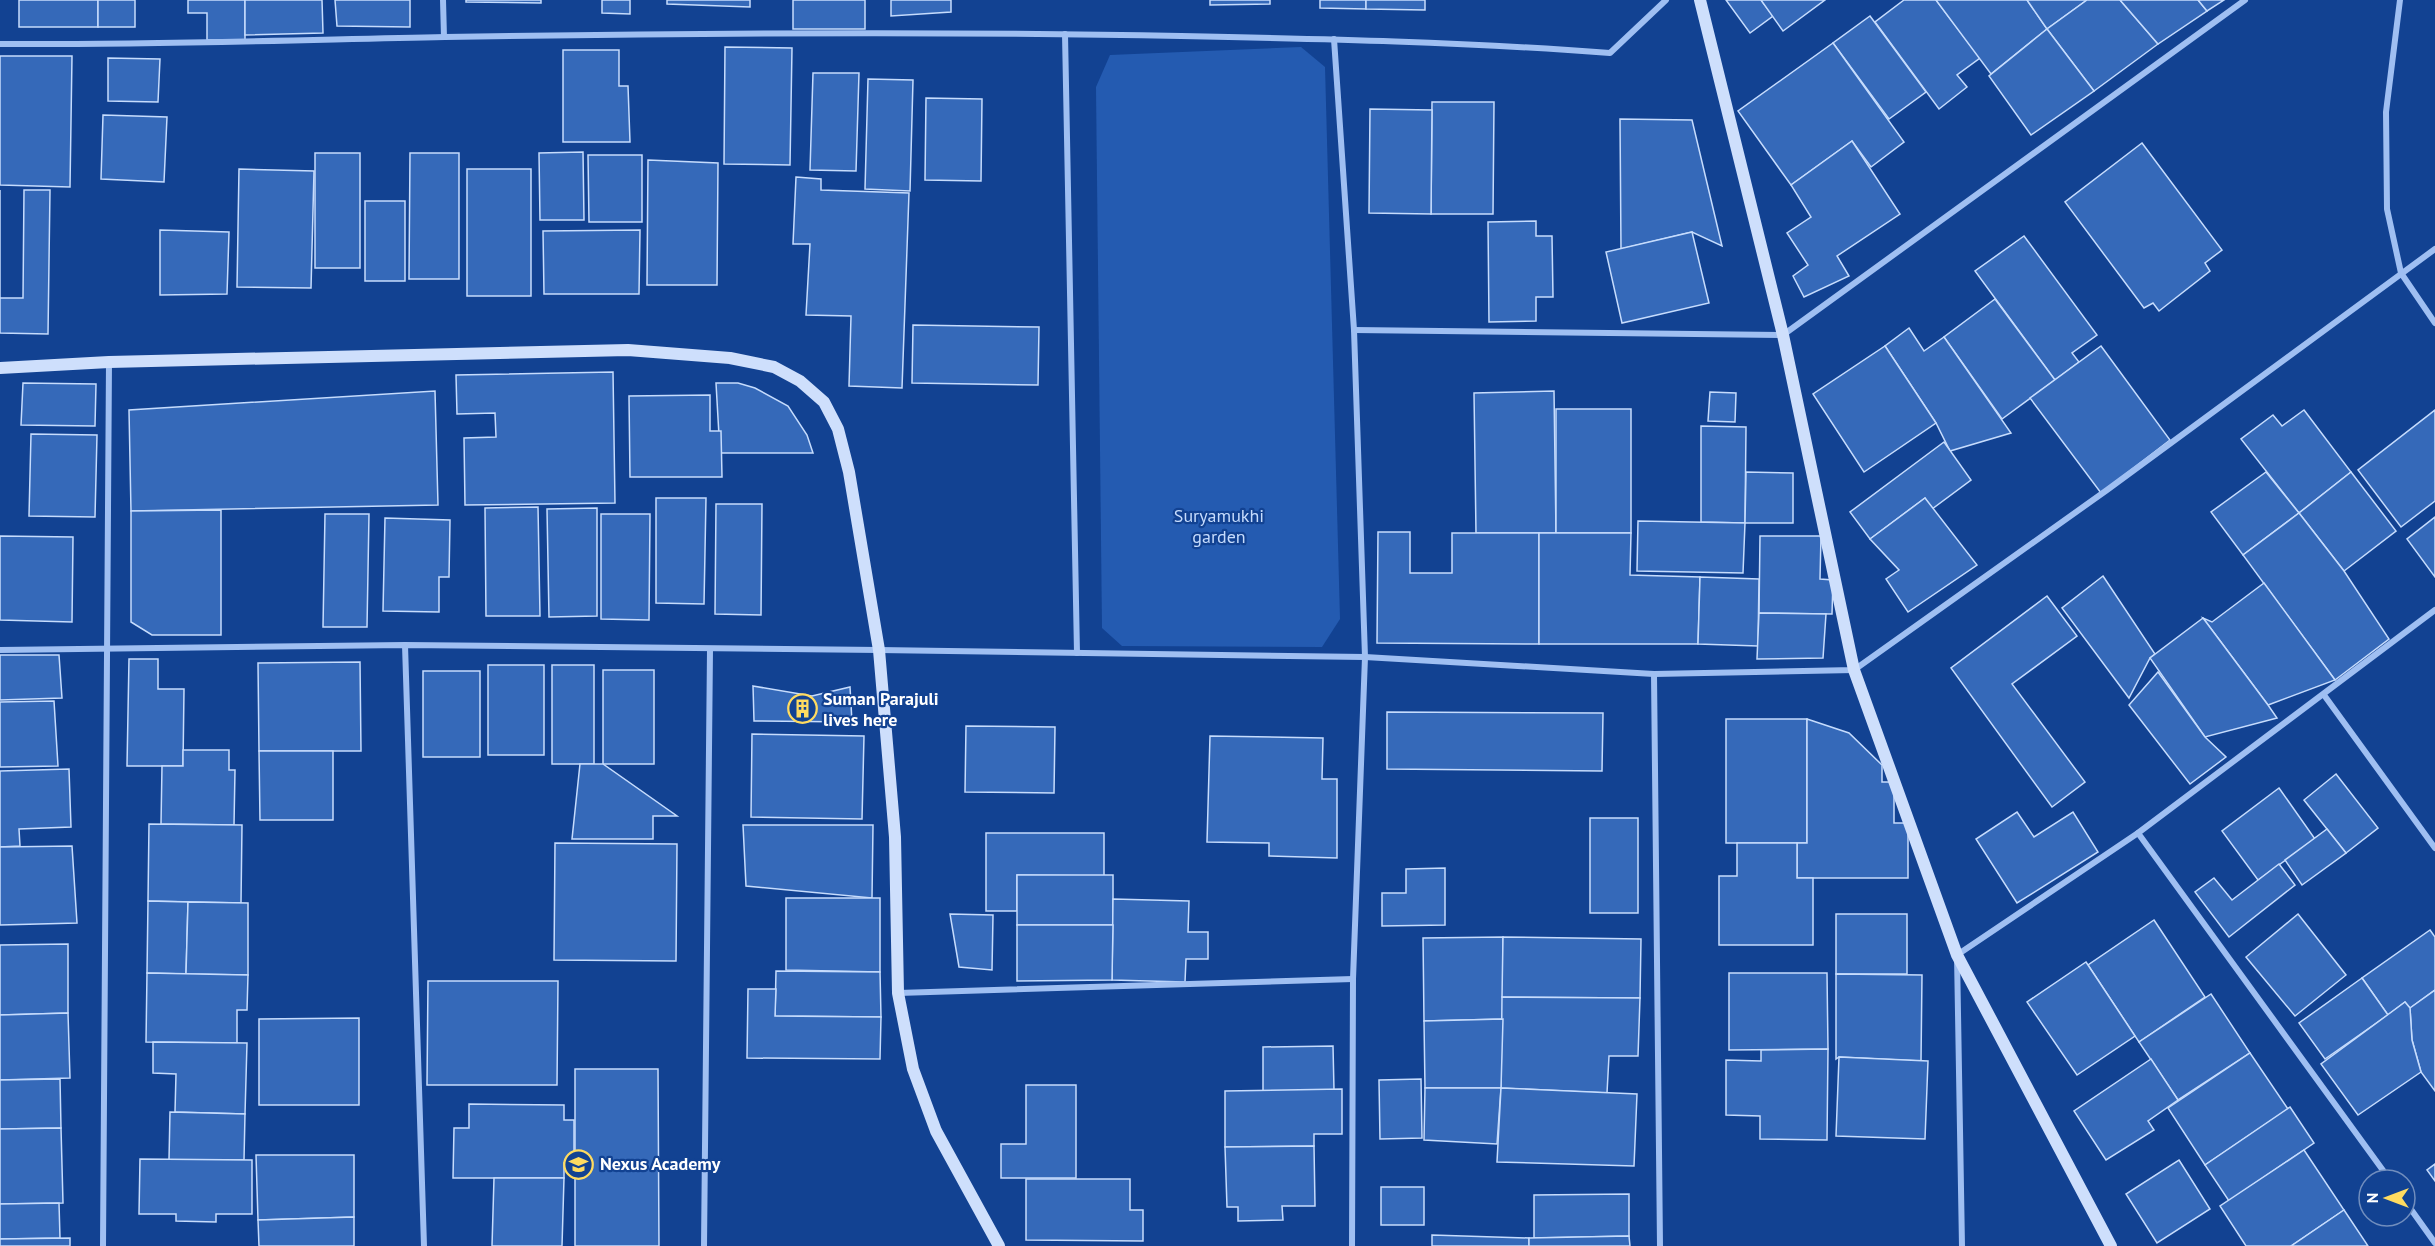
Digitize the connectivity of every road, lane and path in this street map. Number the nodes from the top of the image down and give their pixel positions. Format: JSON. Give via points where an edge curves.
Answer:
{"nodes":[{"id":1,"x":443,"y":0,"type":"edge"},
{"id":2,"x":1666,"y":0,"type":"edge"},
{"id":3,"x":1700,"y":0,"type":"edge"},
{"id":4,"x":2245,"y":0,"type":"edge"},
{"id":5,"x":2400,"y":0,"type":"edge"},
{"id":6,"x":1065,"y":34,"type":"junction"},
{"id":7,"x":444,"y":38,"type":"junction"},
{"id":8,"x":1334,"y":39,"type":"junction"},
{"id":9,"x":0,"y":44,"type":"edge"},
{"id":10,"x":2435,"y":249,"type":"edge"},
{"id":11,"x":2401,"y":273,"type":"junction"},
{"id":12,"x":2435,"y":323,"type":"edge"},
{"id":13,"x":1354,"y":330,"type":"junction"},
{"id":14,"x":1783,"y":335,"type":"junction"},
{"id":15,"x":109,"y":362,"type":"junction"},
{"id":16,"x":0,"y":368,"type":"edge"},
{"id":17,"x":2435,"y":610,"type":"edge"},
{"id":18,"x":405,"y":645,"type":"junction"},
{"id":19,"x":106,"y":647,"type":"junction"},
{"id":20,"x":0,"y":650,"type":"edge"},
{"id":21,"x":710,"y":650,"type":"junction"},
{"id":22,"x":879,"y":650,"type":"junction"},
{"id":23,"x":1077,"y":653,"type":"junction"},
{"id":24,"x":1365,"y":657,"type":"junction"},
{"id":25,"x":1854,"y":670,"type":"junction"},
{"id":26,"x":1654,"y":674,"type":"junction"},
{"id":27,"x":2324,"y":695,"type":"junction"},
{"id":28,"x":2138,"y":833,"type":"junction"},
{"id":29,"x":2435,"y":848,"type":"edge"},
{"id":30,"x":1957,"y":955,"type":"junction"},
{"id":31,"x":1353,"y":979,"type":"junction"},
{"id":32,"x":898,"y":993,"type":"junction"},
{"id":33,"x":2381,"y":1168,"type":"edge"},
{"id":34,"x":2417,"y":1218,"type":"edge"},
{"id":35,"x":2435,"y":1243,"type":"edge"},
{"id":36,"x":103,"y":1246,"type":"edge"},
{"id":37,"x":424,"y":1246,"type":"edge"},
{"id":38,"x":704,"y":1246,"type":"edge"},
{"id":39,"x":999,"y":1246,"type":"edge"},
{"id":40,"x":1352,"y":1246,"type":"edge"},
{"id":41,"x":1660,"y":1246,"type":"edge"},
{"id":42,"x":1962,"y":1246,"type":"edge"},
{"id":43,"x":2111,"y":1246,"type":"edge"}],
"edges":[{"from":1,"to":7,"type":"street"},
{"from":2,"to":8,"type":"street","via":[[1610,53]]},
{"from":3,"to":14,"type":"main road"},
{"from":4,"to":14,"type":"street"},
{"from":5,"to":11,"type":"street","via":[[2386,112],[2387,209]]},
{"from":6,"to":7,"type":"street"},
{"from":6,"to":8,"type":"street"},
{"from":6,"to":23,"type":"street"},
{"from":7,"to":9,"type":"street","via":[[153,45]]},
{"from":8,"to":13,"type":"street"},
{"from":10,"to":11,"type":"street"},
{"from":11,"to":12,"type":"street"},
{"from":11,"to":25,"type":"street"},
{"from":13,"to":14,"type":"street"},
{"from":13,"to":24,"type":"street"},
{"from":14,"to":25,"type":"main road"},
{"from":15,"to":16,"type":"main road"},
{"from":15,"to":19,"type":"street"},
{"from":15,"to":22,"type":"main road","via":[[628,350],[730,358],[774,367],[800,381],[824,402],[838,429],[849,471]]},
{"from":17,"to":27,"type":"street"},
{"from":18,"to":19,"type":"street"},
{"from":18,"to":21,"type":"street"},
{"from":18,"to":37,"type":"street"},
{"from":19,"to":20,"type":"street"},
{"from":19,"to":36,"type":"street"},
{"from":21,"to":22,"type":"street"},
{"from":21,"to":38,"type":"street"},
{"from":22,"to":23,"type":"street"},
{"from":22,"to":32,"type":"main road","via":[[895,837]]},
{"from":23,"to":24,"type":"street"},
{"from":24,"to":26,"type":"street"},
{"from":24,"to":31,"type":"street"},
{"from":25,"to":26,"type":"street"},
{"from":25,"to":30,"type":"main road"},
{"from":26,"to":41,"type":"street"},
{"from":27,"to":28,"type":"street"},
{"from":27,"to":29,"type":"street"},
{"from":28,"to":30,"type":"street"},
{"from":28,"to":33,"type":"street"},
{"from":30,"to":42,"type":"street"},
{"from":30,"to":43,"type":"main road"},
{"from":31,"to":32,"type":"street"},
{"from":31,"to":40,"type":"street"},
{"from":32,"to":39,"type":"main road","via":[[913,1069],[936,1131]]},
{"from":34,"to":35,"type":"street"}]}
